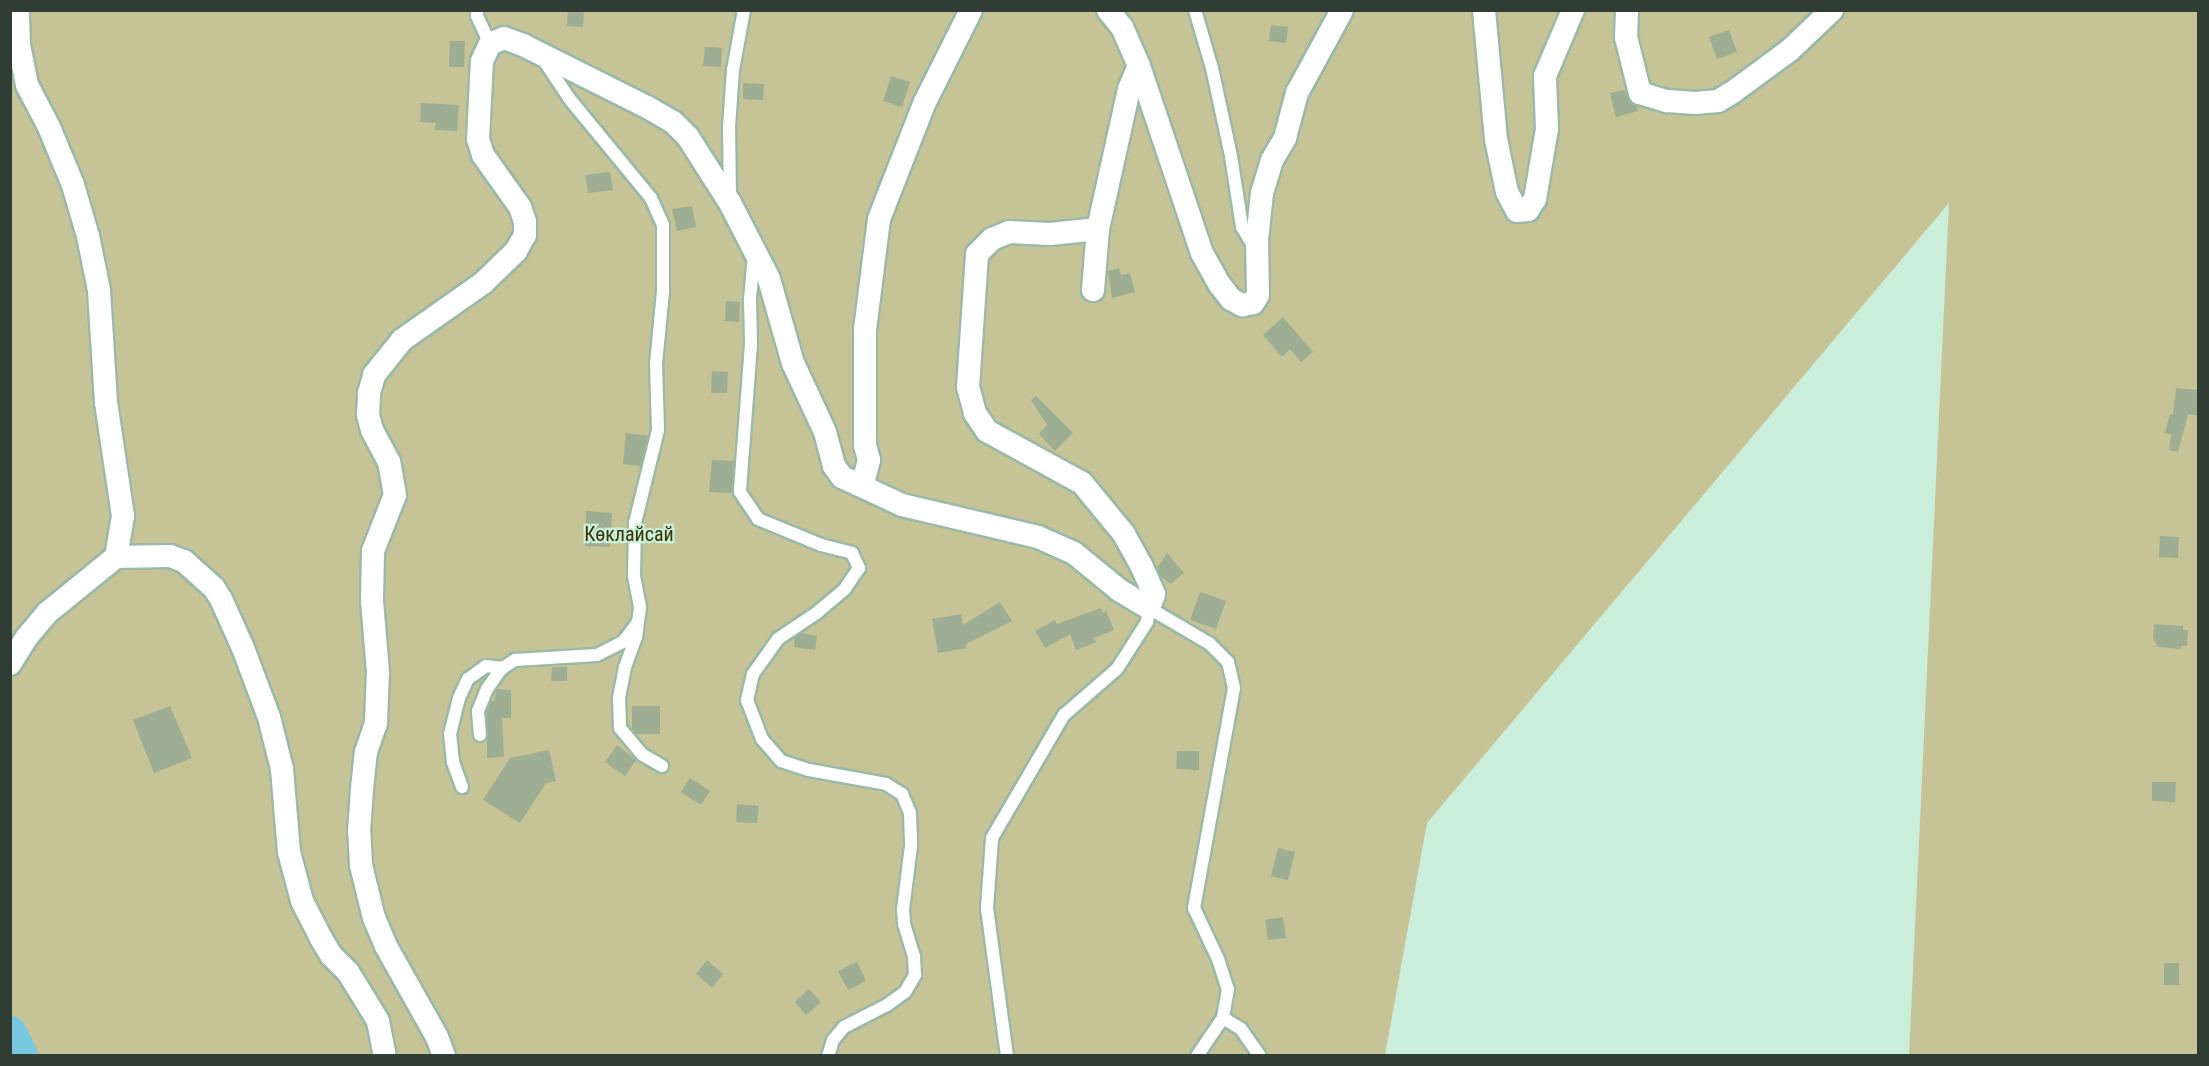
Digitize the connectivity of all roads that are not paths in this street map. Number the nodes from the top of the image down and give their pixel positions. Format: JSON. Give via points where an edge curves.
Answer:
{"nodes":[{"id":1,"x":18,"y":10,"type":"edge"},
{"id":2,"x":477,"y":10,"type":"edge"},
{"id":3,"x":744,"y":10,"type":"edge"},
{"id":4,"x":971,"y":10,"type":"edge"},
{"id":5,"x":1108,"y":10,"type":"edge"},
{"id":6,"x":1195,"y":10,"type":"edge"},
{"id":7,"x":1342,"y":10,"type":"edge"},
{"id":8,"x":1484,"y":10,"type":"edge"},
{"id":9,"x":1573,"y":10,"type":"edge"},
{"id":10,"x":1627,"y":10,"type":"edge"},
{"id":11,"x":1832,"y":10,"type":"edge"},
{"id":12,"x":490,"y":44,"type":"junction"},
{"id":13,"x":541,"y":56,"type":"junction"},
{"id":14,"x":1139,"y":66,"type":"junction"},
{"id":15,"x":730,"y":203,"type":"junction"},
{"id":16,"x":1098,"y":229,"type":"junction"},
{"id":17,"x":754,"y":251,"type":"junction"},
{"id":18,"x":1257,"y":254,"type":"junction"},
{"id":19,"x":1093,"y":290,"type":"dead end"},
{"id":20,"x":859,"y":485,"type":"junction"},
{"id":21,"x":116,"y":557,"type":"junction"},
{"id":22,"x":1149,"y":608,"type":"junction"},
{"id":23,"x":638,"y":622,"type":"junction"},
{"id":24,"x":10,"y":664,"type":"edge"},
{"id":25,"x":503,"y":668,"type":"junction"},
{"id":26,"x":480,"y":735,"type":"dead end"},
{"id":27,"x":662,"y":766,"type":"dead end"},
{"id":28,"x":462,"y":787,"type":"dead end"},
{"id":29,"x":1223,"y":1018,"type":"junction"},
{"id":30,"x":385,"y":1056,"type":"edge"},
{"id":31,"x":444,"y":1056,"type":"edge"},
{"id":32,"x":828,"y":1056,"type":"edge"},
{"id":33,"x":1007,"y":1056,"type":"edge"},
{"id":34,"x":1197,"y":1056,"type":"edge"},
{"id":35,"x":1260,"y":1056,"type":"edge"}],
"edges":[{"from":1,"to":21,"type":"street","via":[[19,45],[27,85],[73,185],[99,290],[106,402],[123,516]]},
{"from":2,"to":12,"type":"lane"},
{"from":3,"to":15,"type":"lane","via":[[732,82]]},
{"from":4,"to":20,"type":"street","via":[[924,104],[879,219],[865,330],[865,445],[869,460]]},
{"from":5,"to":14,"type":"street","via":[[1122,27]]},
{"from":6,"to":18,"type":"lane","via":[[1212,68],[1242,227]]},
{"from":7,"to":18,"type":"street","via":[[1297,93],[1285,138],[1272,160],[1262,193]]},
{"from":8,"to":9,"type":"street","via":[[1496,139],[1507,192],[1516,211],[1528,210],[1535,199],[1547,129],[1545,76]]},
{"from":10,"to":11,"type":"street","via":[[1626,37],[1640,93],[1666,101],[1695,103],[1718,100],[1733,92],[1790,50]]},
{"from":12,"to":13,"type":"street","via":[[504,38]]},
{"from":12,"to":31,"type":"street","via":[[482,62],[478,139],[483,155],[520,207],[525,235],[516,251],[483,283],[402,340],[375,375],[369,393],[368,415],[389,462],[395,495],[373,551],[372,600],[378,672],[375,723],[366,752],[362,789],[361,865],[374,918],[386,946]]},
{"from":13,"to":15,"type":"street","via":[[600,82],[673,122],[688,137]]},
{"from":13,"to":23,"type":"lane","via":[[569,98],[651,198],[663,225],[663,291],[656,364],[658,430],[635,523]]},
{"from":14,"to":16,"type":"street","via":[[1129,89]]},
{"from":14,"to":18,"type":"street","via":[[1202,253],[1225,292],[1242,305],[1252,303],[1258,295]]},
{"from":15,"to":17,"type":"street"},
{"from":16,"to":19,"type":"street"},
{"from":16,"to":22,"type":"street","via":[[1050,234],[1009,232],[992,239],[977,254],[968,387],[975,413],[987,431],[1082,483],[1124,534],[1154,594]]},
{"from":17,"to":20,"type":"street","via":[[769,279],[793,363],[825,432],[834,466],[842,477]]},
{"from":17,"to":32,"type":"lane","via":[[740,492],[758,519],[821,545],[852,553],[859,568],[845,589],[778,639],[753,674],[747,700],[762,739],[781,761],[886,784],[902,794],[910,813],[911,846],[903,909],[915,975],[905,992],[844,1027],[833,1040]]},
{"from":20,"to":22,"type":"street","via":[[902,505],[1038,537],[1074,553],[1119,590]]},
{"from":21,"to":24,"type":"street","via":[[47,613]]},
{"from":21,"to":30,"type":"street","via":[[160,555],[184,561],[221,599],[269,717],[282,769],[289,852],[302,901],[331,955],[348,972],[378,1021]]},
{"from":22,"to":29,"type":"lane","via":[[1216,650],[1228,662],[1234,688],[1194,908],[1228,989]]},
{"from":22,"to":33,"type":"lane","via":[[1147,622],[1117,669],[1064,715],[992,838],[987,908]]},
{"from":23,"to":25,"type":"lane","via":[[623,642],[597,655],[514,660]]},
{"from":23,"to":27,"type":"lane","via":[[619,698],[620,728],[643,755]]},
{"from":25,"to":26,"type":"lane","via":[[487,689],[478,711]]},
{"from":25,"to":28,"type":"lane","via":[[486,666],[468,679],[459,698],[450,734],[453,762]]},
{"from":29,"to":34,"type":"lane"},
{"from":29,"to":35,"type":"lane","via":[[1241,1029]]}]}
